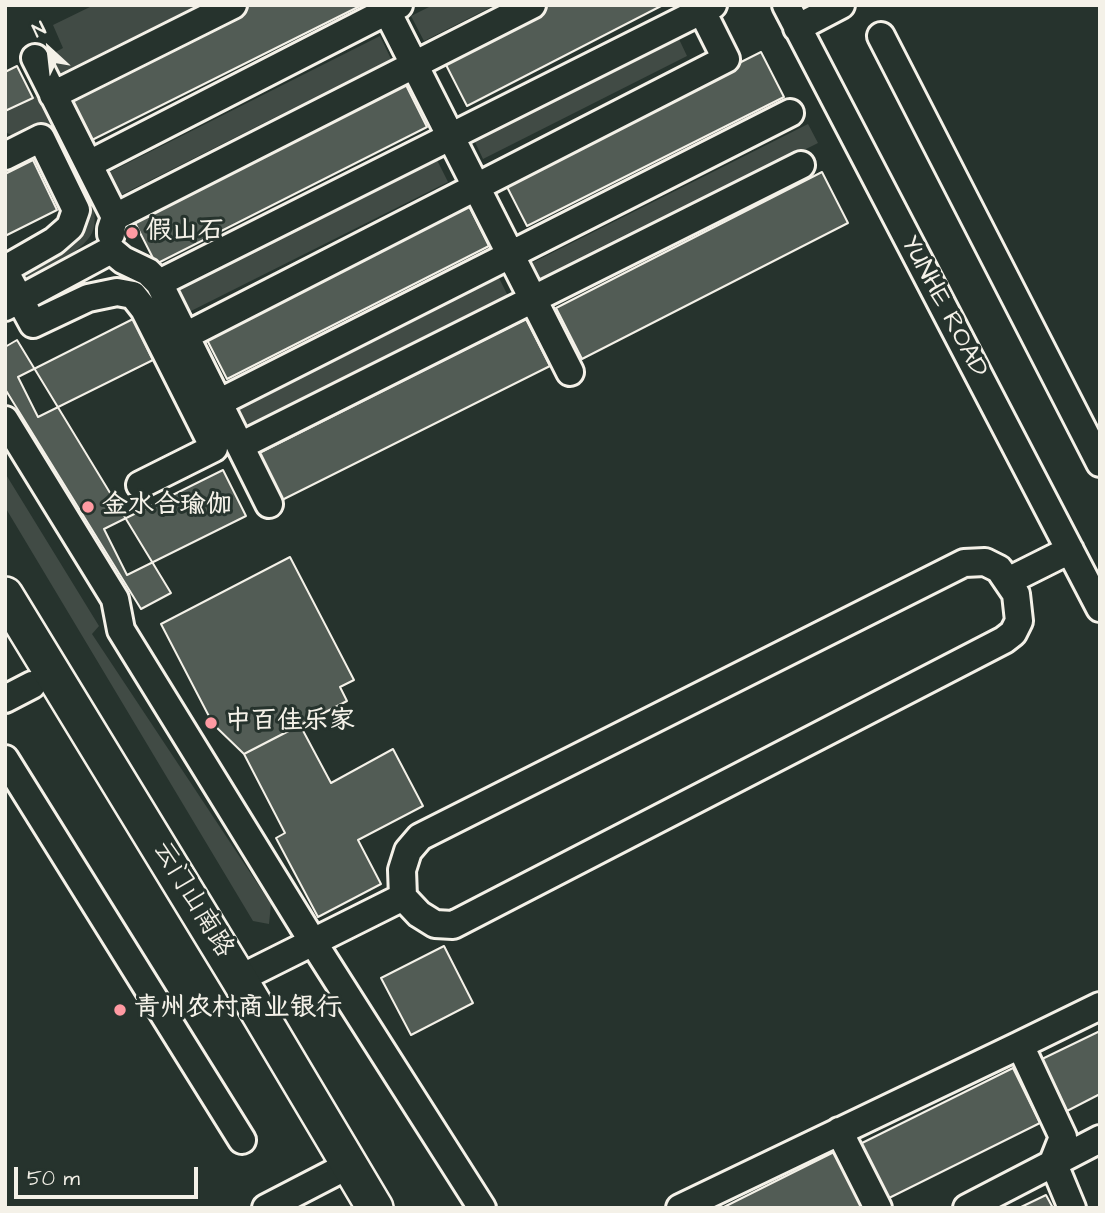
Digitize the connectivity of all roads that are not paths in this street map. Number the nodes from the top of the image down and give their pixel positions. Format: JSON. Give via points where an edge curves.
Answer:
{"nodes":[{"id":1,"x":233,"y":5,"type":"edge"},
{"id":2,"x":532,"y":5,"type":"edge"},
{"id":3,"x":841,"y":5,"type":"edge"},
{"id":4,"x":390,"y":7,"type":"edge"},
{"id":5,"x":707,"y":8,"type":"edge"},
{"id":6,"x":791,"y":17,"type":"edge"},
{"id":7,"x":881,"y":36,"type":"dead end"},
{"id":8,"x":35,"y":58,"type":"dead end"},
{"id":9,"x":414,"y":65,"type":"junction"},
{"id":10,"x":53,"y":95,"type":"junction"},
{"id":11,"x":790,"y":113,"type":"dead end"},
{"id":12,"x":450,"y":137,"type":"junction"},
{"id":13,"x":5,"y":156,"type":"edge"},
{"id":14,"x":89,"y":164,"type":"junction"},
{"id":15,"x":802,"y":165,"type":"dead end"},
{"id":16,"x":476,"y":188,"type":"junction"},
{"id":17,"x":116,"y":217,"type":"junction"},
{"id":18,"x":111,"y":250,"type":"junction"},
{"id":19,"x":510,"y":255,"type":"junction"},
{"id":20,"x":5,"y":270,"type":"edge"},
{"id":21,"x":159,"y":283,"type":"junction"},
{"id":22,"x":533,"y":299,"type":"junction"},
{"id":23,"x":13,"y":303,"type":"edge"},
{"id":24,"x":185,"y":336,"type":"junction"},
{"id":25,"x":570,"y":372,"type":"dead end"},
{"id":26,"x":218,"y":403,"type":"junction"},
{"id":27,"x":5,"y":420,"type":"edge"},
{"id":28,"x":240,"y":446,"type":"junction"},
{"id":29,"x":1100,"y":463,"type":"edge"},
{"id":30,"x":140,"y":485,"type":"dead end"},
{"id":31,"x":269,"y":505,"type":"dead end"},
{"id":32,"x":1083,"y":560,"type":"edge"},
{"id":33,"x":1008,"y":581,"type":"junction"},
{"id":34,"x":5,"y":595,"type":"edge"},
{"id":35,"x":1100,"y":608,"type":"edge"},
{"id":36,"x":33,"y":685,"type":"dead end"},
{"id":37,"x":5,"y":698,"type":"edge"},
{"id":38,"x":5,"y":759,"type":"edge"},
{"id":39,"x":403,"y":897,"type":"junction"},
{"id":40,"x":313,"y":942,"type":"junction"},
{"id":41,"x":239,"y":979,"type":"junction"},
{"id":42,"x":1100,"y":1006,"type":"edge"},
{"id":43,"x":1020,"y":1045,"type":"junction"},
{"id":44,"x":839,"y":1131,"type":"junction"},
{"id":45,"x":1100,"y":1139,"type":"edge"},
{"id":46,"x":242,"y":1140,"type":"dead end"},
{"id":47,"x":1053,"y":1162,"type":"junction"},
{"id":48,"x":349,"y":1165,"type":"junction"},
{"id":49,"x":266,"y":1208,"type":"edge"},
{"id":50,"x":374,"y":1208,"type":"edge"},
{"id":51,"x":482,"y":1208,"type":"edge"},
{"id":52,"x":680,"y":1208,"type":"edge"},
{"id":53,"x":878,"y":1208,"type":"edge"},
{"id":54,"x":967,"y":1208,"type":"edge"},
{"id":55,"x":1072,"y":1208,"type":"edge"}],
"edges":[{"from":1,"to":10,"type":"street"},
{"from":2,"to":9,"type":"street"},
{"from":3,"to":6,"type":"street"},
{"from":4,"to":9,"type":"street"},
{"from":4,"to":14,"type":"street"},
{"from":5,"to":12,"type":"street"},
{"from":5,"to":16,"type":"street","via":[[726,59]]},
{"from":6,"to":32,"type":"street","name":"YUNHE ROAD"},
{"from":7,"to":29,"type":"street"},
{"from":8,"to":10,"type":"street"},
{"from":9,"to":12,"type":"street"},
{"from":9,"to":17,"type":"street"},
{"from":10,"to":14,"type":"street"},
{"from":11,"to":19,"type":"street"},
{"from":12,"to":16,"type":"street"},
{"from":12,"to":21,"type":"street"},
{"from":13,"to":20,"type":"street","via":[[41,138],[75,210],[71,227]]},
{"from":14,"to":17,"type":"street"},
{"from":15,"to":22,"type":"street"},
{"from":16,"to":19,"type":"street"},
{"from":16,"to":24,"type":"street"},
{"from":17,"to":18,"type":"street"},
{"from":18,"to":21,"type":"street"},
{"from":18,"to":23,"type":"street"},
{"from":19,"to":22,"type":"street"},
{"from":19,"to":26,"type":"street"},
{"from":20,"to":23,"type":"street"},
{"from":21,"to":24,"type":"street"},
{"from":22,"to":25,"type":"street"},
{"from":22,"to":28,"type":"street"},
{"from":23,"to":30,"type":"street","via":[[33,324],[88,299],[117,292],[133,295],[144,309],[214,448]]},
{"from":24,"to":26,"type":"street"},
{"from":26,"to":28,"type":"street"},
{"from":27,"to":40,"type":"street","via":[[115,599],[121,630]]},
{"from":28,"to":31,"type":"street"},
{"from":32,"to":33,"type":"street"},
{"from":32,"to":35,"type":"street","name":"YUNHE ROAD"},
{"from":33,"to":39,"type":"street","via":[[999,569],[985,562],[964,563],[421,838],[408,851],[402,870]]},
{"from":33,"to":39,"type":"street","via":[[1016,594],[1019,621],[1004,640],[453,925],[435,924]]},
{"from":34,"to":41,"type":"main road","name":"云门山南路"},
{"from":36,"to":37,"type":"street"},
{"from":38,"to":46,"type":"street"},
{"from":39,"to":40,"type":"street"},
{"from":40,"to":41,"type":"street"},
{"from":40,"to":51,"type":"street"},
{"from":41,"to":48,"type":"main road","name":"云门山南路"},
{"from":42,"to":43,"type":"street"},
{"from":43,"to":44,"type":"street"},
{"from":43,"to":47,"type":"street","via":[[1063,1137]]},
{"from":44,"to":52,"type":"street"},
{"from":44,"to":53,"type":"street"},
{"from":45,"to":47,"type":"street"},
{"from":47,"to":54,"type":"street"},
{"from":47,"to":55,"type":"street"},
{"from":48,"to":49,"type":"street"},
{"from":48,"to":50,"type":"main road","name":"云门山南路"}]}
